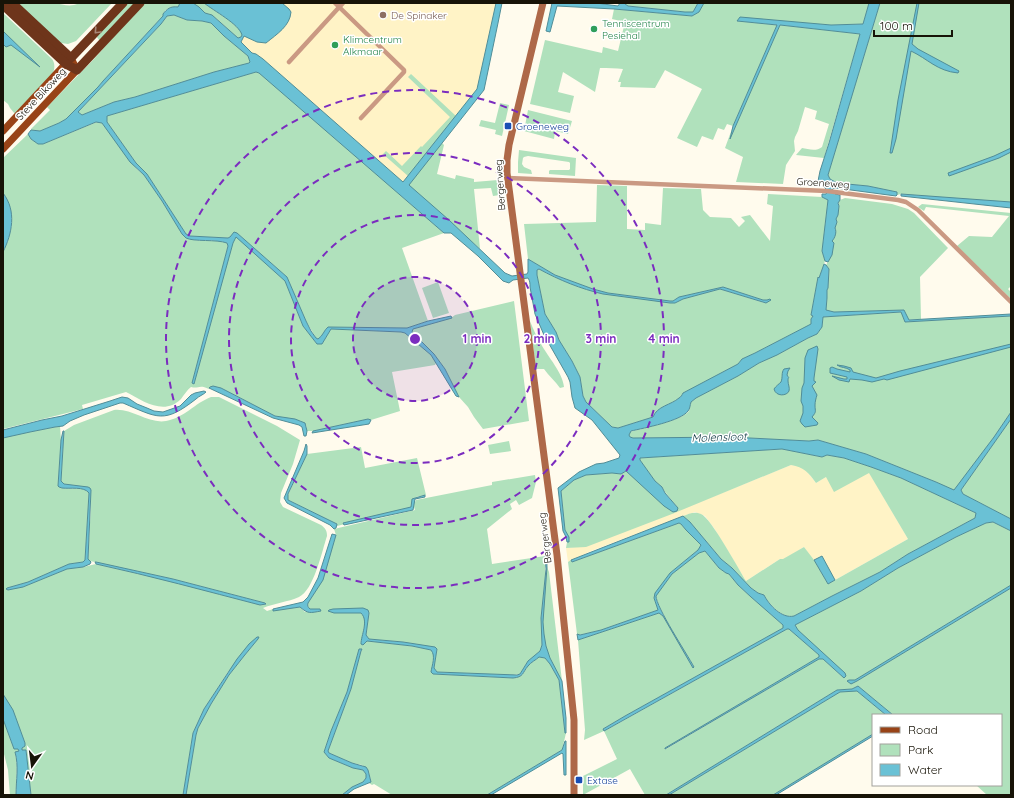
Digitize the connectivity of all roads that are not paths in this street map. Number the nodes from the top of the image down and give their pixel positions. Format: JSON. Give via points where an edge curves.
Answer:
{"nodes":[{"id":1,"x":12,"y":3,"type":"edge"},
{"id":2,"x":123,"y":3,"type":"edge"},
{"id":3,"x":140,"y":3,"type":"edge"},
{"id":4,"x":335,"y":3,"type":"edge"},
{"id":5,"x":343,"y":3,"type":"edge"},
{"id":6,"x":543,"y":3,"type":"edge"},
{"id":7,"x":3,"y":5,"type":"edge"},
{"id":8,"x":339,"y":7,"type":"junction"},
{"id":9,"x":68,"y":61,"type":"junction"},
{"id":10,"x":290,"y":62,"type":"dead end"},
{"id":11,"x":77,"y":70,"type":"junction"},
{"id":12,"x":361,"y":118,"type":"dead end"},
{"id":13,"x":3,"y":131,"type":"edge"},
{"id":14,"x":3,"y":149,"type":"edge"},
{"id":15,"x":514,"y":178,"type":"junction"},
{"id":16,"x":1011,"y":302,"type":"edge"},
{"id":17,"x":574,"y":795,"type":"edge"}],
"edges":[{"from":1,"to":9,"type":"highway"},
{"from":2,"to":9,"type":"highway","one_way":true},
{"from":3,"to":11,"type":"highway"},
{"from":4,"to":8,"type":"street"},
{"from":5,"to":8,"type":"street"},
{"from":6,"to":15,"type":"main road","name":"Bergerweg","via":[[508,150],[507,167]]},
{"from":7,"to":9,"type":"highway"},
{"from":8,"to":10,"type":"street"},
{"from":8,"to":12,"type":"street","via":[[404,70]]},
{"from":9,"to":11,"type":"highway"},
{"from":9,"to":13,"type":"main road","name":"Steve Bikoweg"},
{"from":11,"to":14,"type":"main road","name":"Steve Bikoweg"},
{"from":15,"to":16,"type":"street","name":"Groeneweg","via":[[827,191],[906,202],[918,210]]},
{"from":15,"to":17,"type":"main road","name":"Bergerweg","via":[[520,277],[557,555],[573,703]]}]}
